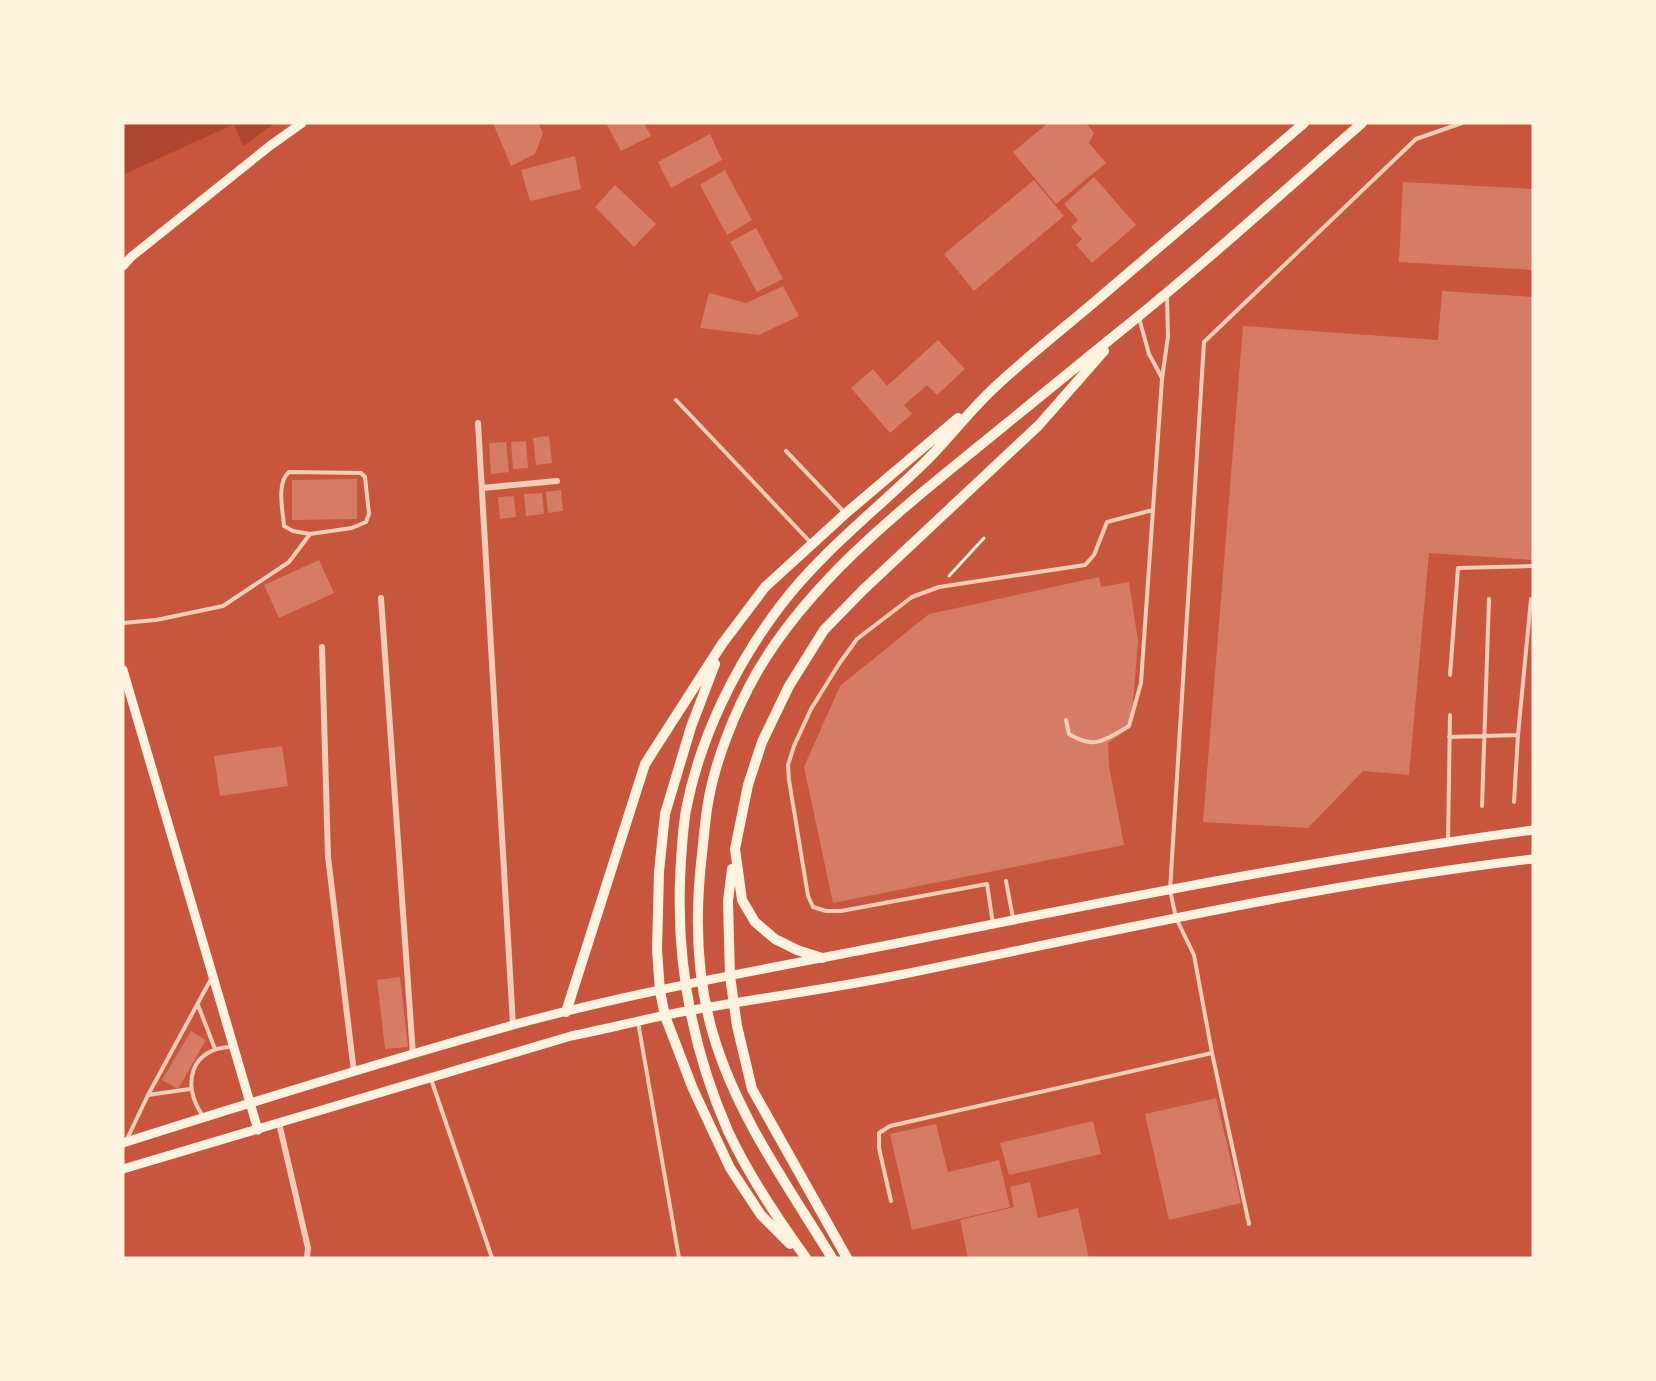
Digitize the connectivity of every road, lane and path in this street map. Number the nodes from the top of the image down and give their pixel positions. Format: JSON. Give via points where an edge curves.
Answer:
{"nodes":[{"id":1,"x":302,"y":123,"type":"edge"},
{"id":2,"x":1304,"y":123,"type":"edge"},
{"id":3,"x":1362,"y":123,"type":"edge"},
{"id":4,"x":1462,"y":123,"type":"edge"},
{"id":5,"x":123,"y":266,"type":"edge"},
{"id":6,"x":1167,"y":292,"type":"junction"},
{"id":7,"x":1138,"y":316,"type":"junction"},
{"id":8,"x":1121,"y":331,"type":"junction"},
{"id":9,"x":1162,"y":379,"type":"junction"},
{"id":10,"x":994,"y":387,"type":"junction"},
{"id":11,"x":676,"y":400,"type":"dead end"},
{"id":12,"x":477,"y":423,"type":"dead end"},
{"id":13,"x":786,"y":451,"type":"dead end"},
{"id":14,"x":557,"y":481,"type":"dead end"},
{"id":15,"x":482,"y":488,"type":"junction"},
{"id":16,"x":1153,"y":510,"type":"junction"},
{"id":17,"x":845,"y":514,"type":"junction"},
{"id":18,"x":310,"y":534,"type":"junction"},
{"id":19,"x":984,"y":538,"type":"dead end"},
{"id":20,"x":812,"y":544,"type":"junction"},
{"id":21,"x":1533,"y":566,"type":"edge"},
{"id":22,"x":939,"y":587,"type":"junction"},
{"id":23,"x":381,"y":598,"type":"dead end"},
{"id":24,"x":1489,"y":599,"type":"dead end"},
{"id":25,"x":1531,"y":599,"type":"dead end"},
{"id":26,"x":123,"y":623,"type":"edge"},
{"id":27,"x":723,"y":644,"type":"junction"},
{"id":28,"x":322,"y":647,"type":"dead end"},
{"id":29,"x":123,"y":670,"type":"edge"},
{"id":30,"x":1450,"y":675,"type":"dead end"},
{"id":31,"x":1450,"y":715,"type":"dead end"},
{"id":32,"x":1066,"y":720,"type":"dead end"},
{"id":33,"x":1518,"y":735,"type":"junction"},
{"id":34,"x":1484,"y":736,"type":"junction"},
{"id":35,"x":1449,"y":737,"type":"junction"},
{"id":36,"x":1514,"y":802,"type":"dead end"},
{"id":37,"x":1482,"y":806,"type":"dead end"},
{"id":38,"x":1533,"y":830,"type":"edge"},
{"id":39,"x":1448,"y":842,"type":"junction"},
{"id":40,"x":735,"y":849,"type":"junction"},
{"id":41,"x":1533,"y":859,"type":"edge"},
{"id":42,"x":1005,"y":880,"type":"dead end"},
{"id":43,"x":1170,"y":890,"type":"junction"},
{"id":44,"x":1176,"y":918,"type":"junction"},
{"id":45,"x":1013,"y":920,"type":"junction"},
{"id":46,"x":993,"y":924,"type":"junction"},
{"id":47,"x":822,"y":958,"type":"junction"},
{"id":48,"x":213,"y":976,"type":"junction"},
{"id":49,"x":730,"y":976,"type":"junction"},
{"id":50,"x":660,"y":991,"type":"junction"},
{"id":51,"x":734,"y":1004,"type":"junction"},
{"id":52,"x":198,"y":1005,"type":"junction"},
{"id":53,"x":566,"y":1012,"type":"junction"},
{"id":54,"x":665,"y":1016,"type":"junction"},
{"id":55,"x":638,"y":1022,"type":"junction"},
{"id":56,"x":513,"y":1025,"type":"junction"},
{"id":57,"x":233,"y":1047,"type":"junction"},
{"id":58,"x":215,"y":1049,"type":"junction"},
{"id":59,"x":1212,"y":1053,"type":"junction"},
{"id":60,"x":413,"y":1055,"type":"junction"},
{"id":61,"x":354,"y":1072,"type":"junction"},
{"id":62,"x":431,"y":1078,"type":"junction"},
{"id":63,"x":190,"y":1089,"type":"junction"},
{"id":64,"x":148,"y":1095,"type":"junction"},
{"id":65,"x":249,"y":1103,"type":"junction"},
{"id":66,"x":204,"y":1117,"type":"junction"},
{"id":67,"x":279,"y":1123,"type":"junction"},
{"id":68,"x":258,"y":1130,"type":"junction"},
{"id":69,"x":124,"y":1143,"type":"edge"},
{"id":70,"x":123,"y":1169,"type":"edge"},
{"id":71,"x":891,"y":1201,"type":"dead end"},
{"id":72,"x":1250,"y":1224,"type":"dead end"},
{"id":73,"x":308,"y":1258,"type":"edge"},
{"id":74,"x":492,"y":1258,"type":"edge"},
{"id":75,"x":679,"y":1258,"type":"edge"},
{"id":76,"x":805,"y":1258,"type":"edge"},
{"id":77,"x":832,"y":1258,"type":"edge"},
{"id":78,"x":847,"y":1258,"type":"edge"}],
"edges":[{"from":1,"to":5,"type":"main road"},
{"from":2,"to":10,"type":"main road"},
{"from":3,"to":6,"type":"main road"},
{"from":4,"to":43,"type":"lane","via":[[1416,139],[1204,342]]},
{"from":6,"to":7,"type":"main road"},
{"from":6,"to":9,"type":"lane","via":[[1168,336]]},
{"from":7,"to":8,"type":"main road"},
{"from":7,"to":9,"type":"lane","via":[[1149,354]]},
{"from":8,"to":40,"type":"main road","via":[[1039,425],[824,630],[789,686],[762,742],[748,785]]},
{"from":8,"to":77,"type":"main road","via":[[912,500],[823,584],[784,631],[756,675],[717,768],[708,801],[698,924],[713,1032],[754,1133]]},
{"from":9,"to":16,"type":"lane"},
{"from":10,"to":17,"type":"main road"},
{"from":10,"to":76,"type":"main road","via":[[928,459],[807,573],[781,606],[748,652],[727,692],[696,771],[686,811],[679,916],[681,960],[694,1035],[729,1132],[753,1178]]},
{"from":11,"to":20,"type":"lane"},
{"from":12,"to":15,"type":"street"},
{"from":13,"to":17,"type":"lane"},
{"from":14,"to":15,"type":"street"},
{"from":15,"to":56,"type":"street"},
{"from":16,"to":22,"type":"lane","via":[[1107,522],[1094,555],[1085,566]]},
{"from":16,"to":32,"type":"lane","via":[[1141,683],[1129,726],[1100,744],[1080,741],[1069,734]]},
{"from":17,"to":20,"type":"main road"},
{"from":18,"to":18,"type":"lane","via":[[366,522],[369,514],[365,477],[360,473],[285,475],[284,526]]},
{"from":18,"to":26,"type":"lane","via":[[289,562],[223,606]]},
{"from":19,"to":22,"type":"path"},
{"from":20,"to":27,"type":"main road","via":[[765,587]]},
{"from":21,"to":30,"type":"lane","via":[[1458,568]]},
{"from":22,"to":46,"type":"lane","via":[[912,597],[857,639],[811,709],[788,765],[789,780],[813,907],[841,911],[987,884]]},
{"from":23,"to":60,"type":"street"},
{"from":24,"to":34,"type":"lane"},
{"from":25,"to":33,"type":"lane"},
{"from":27,"to":50,"type":"main road","via":[[691,727],[665,814],[659,872]]},
{"from":27,"to":53,"type":"main road","via":[[645,764]]},
{"from":28,"to":61,"type":"street","via":[[328,856]]},
{"from":29,"to":48,"type":"main road"},
{"from":31,"to":35,"type":"lane"},
{"from":33,"to":34,"type":"lane"},
{"from":33,"to":36,"type":"lane"},
{"from":34,"to":35,"type":"lane"},
{"from":34,"to":37,"type":"lane"},
{"from":35,"to":39,"type":"lane"},
{"from":38,"to":39,"type":"main road"},
{"from":39,"to":43,"type":"main road"},
{"from":40,"to":47,"type":"main road","via":[[741,900],[755,922],[775,939]]},
{"from":40,"to":49,"type":"main road","via":[[728,901]]},
{"from":41,"to":44,"type":"main road","via":[[1379,881]]},
{"from":42,"to":45,"type":"lane"},
{"from":43,"to":44,"type":"lane"},
{"from":43,"to":45,"type":"main road"},
{"from":44,"to":51,"type":"main road","via":[[859,983]]},
{"from":44,"to":59,"type":"lane","via":[[1194,955]]},
{"from":45,"to":46,"type":"main road"},
{"from":46,"to":47,"type":"main road"},
{"from":47,"to":49,"type":"main road"},
{"from":48,"to":52,"type":"lane"},
{"from":48,"to":57,"type":"main road"},
{"from":49,"to":50,"type":"main road"},
{"from":49,"to":51,"type":"main road"},
{"from":50,"to":53,"type":"main road"},
{"from":50,"to":54,"type":"main road"},
{"from":51,"to":54,"type":"main road"},
{"from":51,"to":78,"type":"main road","via":[[752,1089]]},
{"from":52,"to":58,"type":"lane"},
{"from":52,"to":64,"type":"lane"},
{"from":53,"to":56,"type":"main road"},
{"from":54,"to":55,"type":"main road"},
{"from":54,"to":76,"type":"main road","via":[[730,1168],[760,1215]]},
{"from":55,"to":62,"type":"main road","via":[[571,1036]]},
{"from":55,"to":75,"type":"lane"},
{"from":56,"to":60,"type":"main road"},
{"from":57,"to":58,"type":"lane"},
{"from":57,"to":65,"type":"main road"},
{"from":58,"to":63,"type":"lane","via":[[194,1070]]},
{"from":59,"to":71,"type":"lane","via":[[890,1126],[879,1133],[879,1148]]},
{"from":59,"to":72,"type":"lane"},
{"from":60,"to":61,"type":"main road"},
{"from":61,"to":65,"type":"main road"},
{"from":62,"to":67,"type":"main road"},
{"from":62,"to":74,"type":"lane"},
{"from":63,"to":64,"type":"lane"},
{"from":63,"to":66,"type":"lane"},
{"from":64,"to":69,"type":"lane"},
{"from":65,"to":66,"type":"main road"},
{"from":65,"to":68,"type":"main road"},
{"from":66,"to":69,"type":"main road"},
{"from":67,"to":68,"type":"main road"},
{"from":67,"to":73,"type":"street"},
{"from":68,"to":70,"type":"main road"}]}
